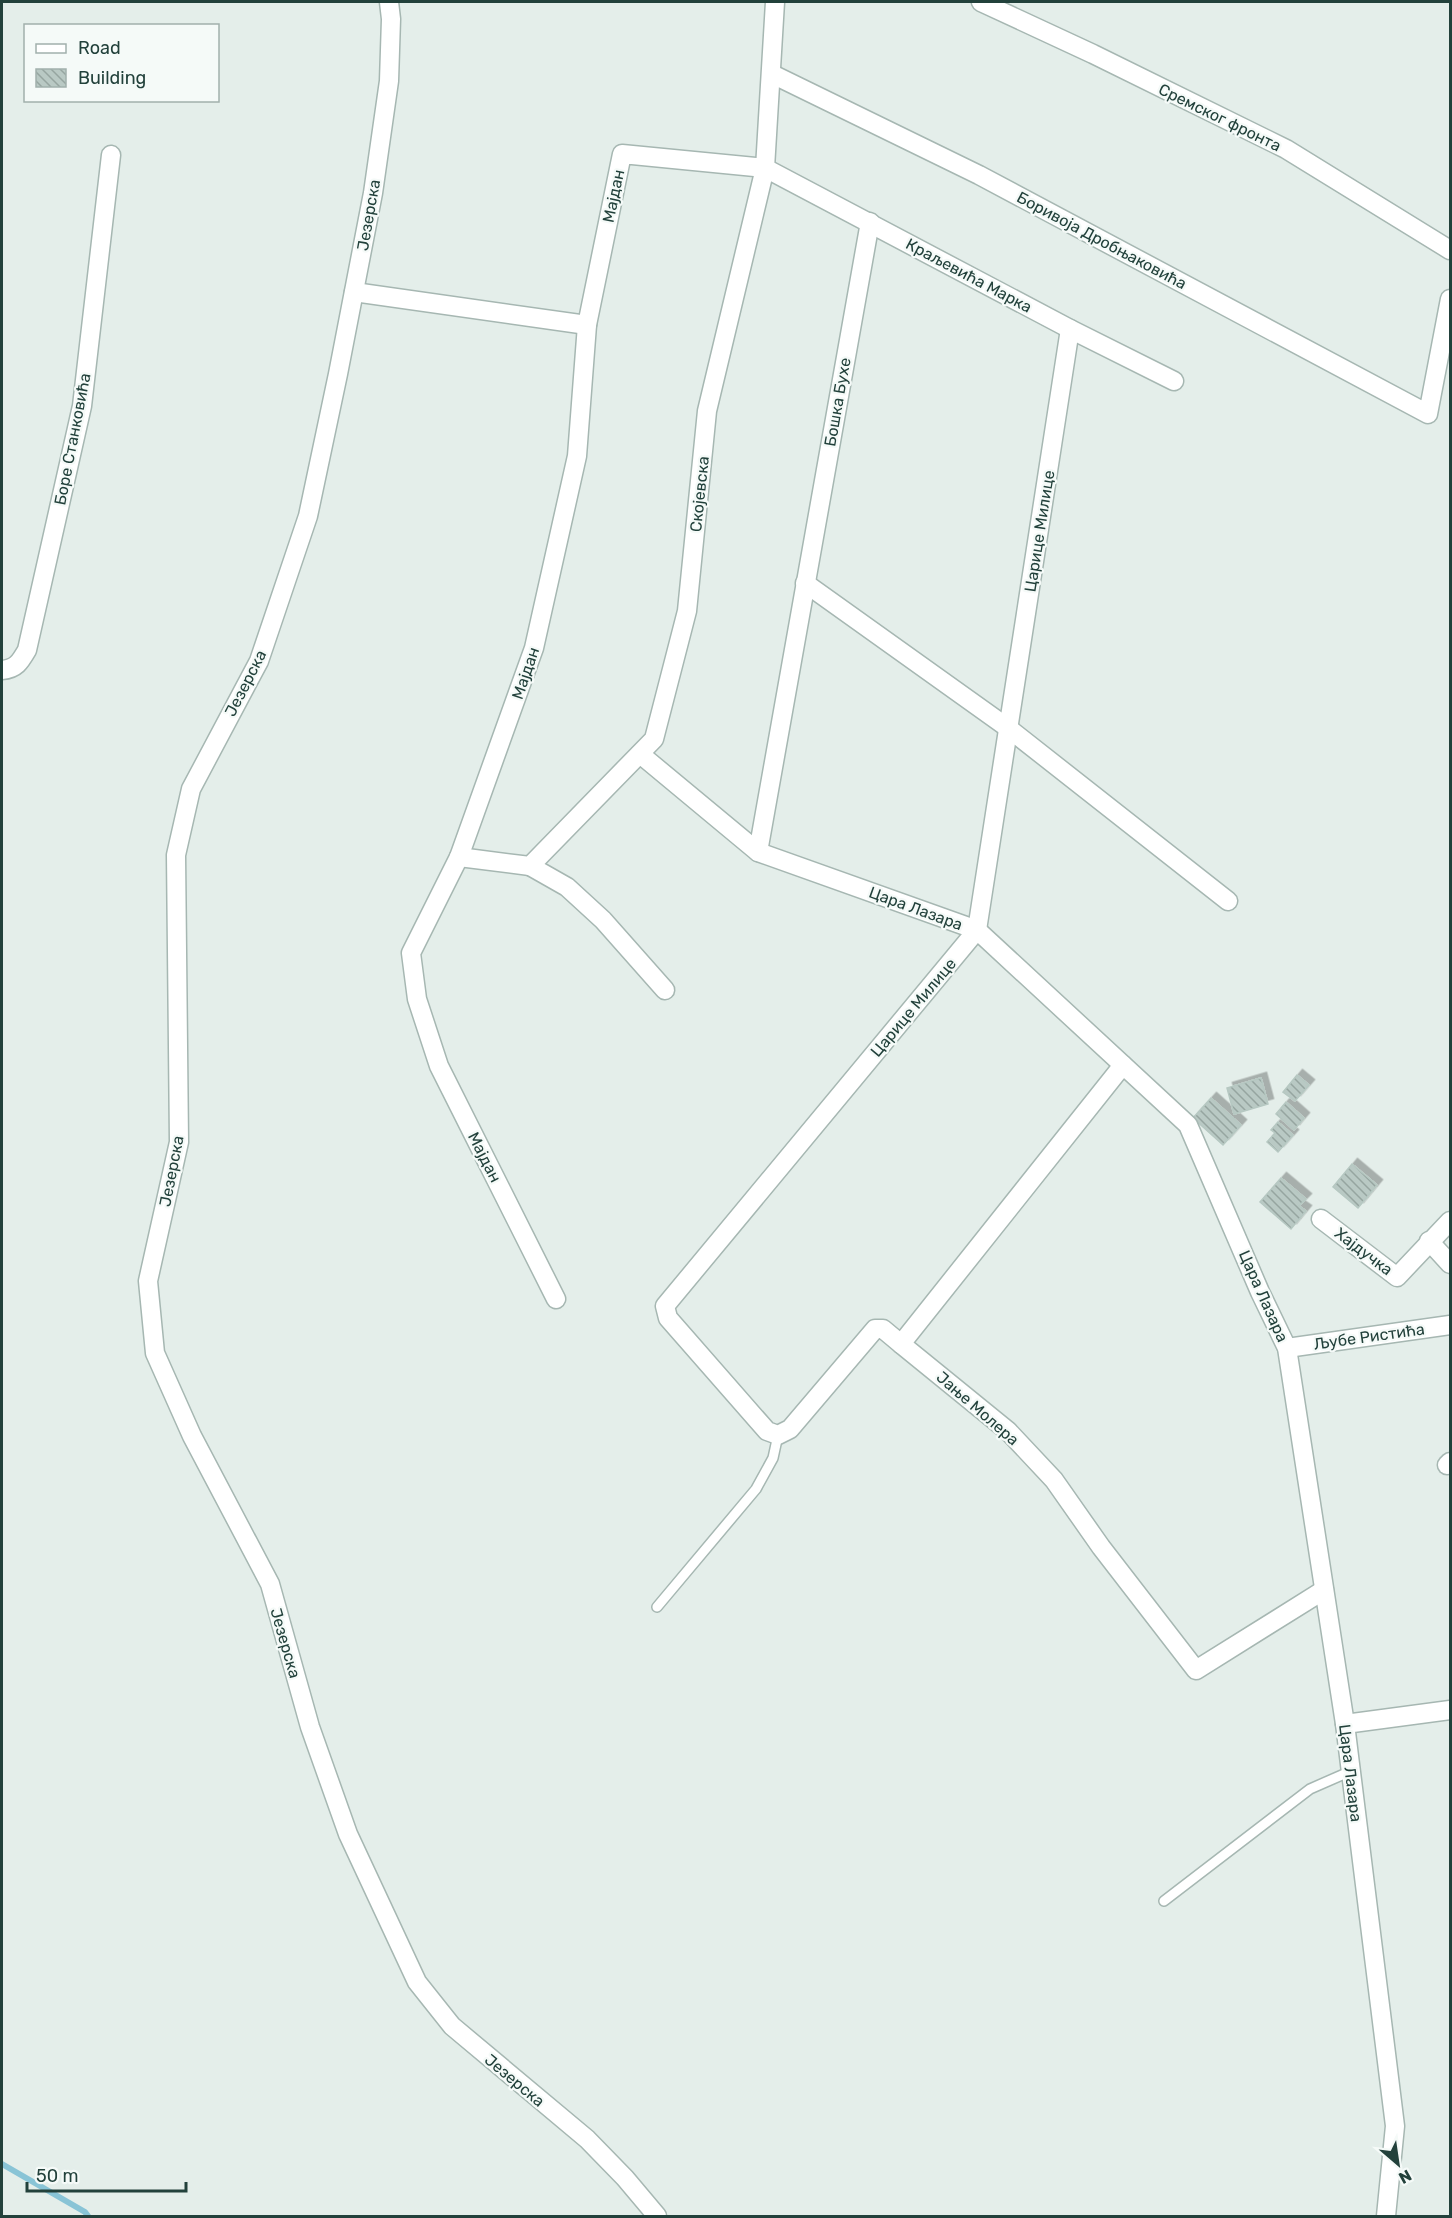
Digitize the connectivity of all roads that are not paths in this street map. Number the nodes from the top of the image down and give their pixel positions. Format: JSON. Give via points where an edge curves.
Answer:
{"nodes":[{"id":1,"x":389,"y":2,"type":"edge"},
{"id":2,"x":775,"y":2,"type":"edge"},
{"id":3,"x":981,"y":2,"type":"edge"},
{"id":4,"x":772,"y":74,"type":"junction"},
{"id":5,"x":111,"y":155,"type":"dead end"},
{"id":6,"x":765,"y":168,"type":"junction"},
{"id":7,"x":870,"y":222,"type":"junction"},
{"id":8,"x":1450,"y":250,"type":"edge"},
{"id":9,"x":354,"y":292,"type":"junction"},
{"id":10,"x":1450,"y":299,"type":"edge"},
{"id":11,"x":587,"y":325,"type":"junction"},
{"id":12,"x":1070,"y":329,"type":"junction"},
{"id":13,"x":1174,"y":381,"type":"dead end"},
{"id":14,"x":805,"y":583,"type":"junction"},
{"id":15,"x":2,"y":670,"type":"edge"},
{"id":16,"x":1008,"y":728,"type":"junction"},
{"id":17,"x":640,"y":754,"type":"junction"},
{"id":18,"x":758,"y":852,"type":"junction"},
{"id":19,"x":459,"y":857,"type":"junction"},
{"id":20,"x":530,"y":866,"type":"junction"},
{"id":21,"x":1228,"y":901,"type":"dead end"},
{"id":22,"x":977,"y":930,"type":"junction"},
{"id":23,"x":665,"y":990,"type":"dead end"},
{"id":24,"x":1123,"y":1065,"type":"junction"},
{"id":25,"x":1322,"y":1219,"type":"dead end"},
{"id":26,"x":1450,"y":1221,"type":"edge"},
{"id":27,"x":1429,"y":1241,"type":"junction"},
{"id":28,"x":1450,"y":1264,"type":"edge"},
{"id":29,"x":554,"y":1296,"type":"dead end"},
{"id":30,"x":1450,"y":1325,"type":"edge"},
{"id":31,"x":901,"y":1344,"type":"junction"},
{"id":32,"x":1287,"y":1348,"type":"junction"},
{"id":33,"x":778,"y":1435,"type":"junction"},
{"id":34,"x":1324,"y":1590,"type":"junction"},
{"id":35,"x":657,"y":1607,"type":"dead end"},
{"id":36,"x":1450,"y":1710,"type":"edge"},
{"id":37,"x":1345,"y":1724,"type":"junction"},
{"id":38,"x":1351,"y":1771,"type":"junction"},
{"id":39,"x":1164,"y":1901,"type":"dead end"},
{"id":40,"x":657,"y":2217,"type":"edge"},
{"id":41,"x":1386,"y":2217,"type":"edge"}],
"edges":[{"from":1,"to":9,"type":"street","name":"Језерска","via":[[389,81]]},
{"from":2,"to":4,"type":"street","name":"Скојевска"},
{"from":3,"to":8,"type":"street","name":"Сремског фронта","via":[[1286,149]]},
{"from":4,"to":6,"type":"street","name":"Скојевска"},
{"from":4,"to":10,"type":"street","name":"Боривоја Дробњаковића","via":[[979,175],[1428,414]]},
{"from":5,"to":15,"type":"street","name":"Боре Станковића","via":[[82,406],[27,650],[20,663]]},
{"from":6,"to":7,"type":"street","name":"Краљевића Марка"},
{"from":6,"to":11,"type":"street","name":"Мајдан","via":[[622,154]]},
{"from":6,"to":17,"type":"street","name":"Скојевска","via":[[707,411],[687,611],[654,739]]},
{"from":7,"to":12,"type":"street","name":"Краљевића Марка"},
{"from":7,"to":14,"type":"street","name":"Бошка Бухе"},
{"from":9,"to":11,"type":"street"},
{"from":9,"to":40,"type":"street","name":"Језерска","via":[[308,516],[259,661],[191,789],[176,855],[179,1143],[148,1281],[155,1353],[192,1436],[270,1584],[310,1726],[348,1834],[417,1982],[452,2026],[587,2139]]},
{"from":11,"to":19,"type":"street","name":"Мајдан","via":[[577,456],[534,648]]},
{"from":12,"to":13,"type":"street","name":"Краљевића Марка"},
{"from":12,"to":16,"type":"street","name":"Царице Милице"},
{"from":14,"to":16,"type":"street"},
{"from":14,"to":18,"type":"street","name":"Бошка Бухе"},
{"from":16,"to":21,"type":"street"},
{"from":16,"to":22,"type":"street","name":"Царице Милице"},
{"from":17,"to":18,"type":"street","name":"Цара Лазара"},
{"from":17,"to":20,"type":"street","name":"Скојевска"},
{"from":18,"to":22,"type":"street","name":"Цара Лазара"},
{"from":19,"to":20,"type":"street"},
{"from":19,"to":29,"type":"street","name":"Мајдан","via":[[411,953],[417,999],[440,1066]]},
{"from":20,"to":23,"type":"street","via":[[567,887],[603,920]]},
{"from":22,"to":24,"type":"street","name":"Цара Лазара"},
{"from":22,"to":33,"type":"street","name":"Царице Милице","via":[[665,1306],[668,1318],[767,1431]]},
{"from":24,"to":31,"type":"street"},
{"from":24,"to":32,"type":"street","name":"Цара Лазара","via":[[1188,1125]]},
{"from":25,"to":27,"type":"street","name":"Хајдучка","via":[[1397,1276]]},
{"from":26,"to":27,"type":"street","name":"Хајдучка"},
{"from":27,"to":28,"type":"street"},
{"from":30,"to":32,"type":"street","name":"Љубе Ристића"},
{"from":31,"to":33,"type":"street","via":[[884,1329],[875,1329],[790,1429]]},
{"from":31,"to":34,"type":"street","name":"Јање Молера","via":[[1008,1431],[1054,1480],[1196,1670]]},
{"from":32,"to":34,"type":"street","name":"Цара Лазара"},
{"from":33,"to":35,"type":"lane","via":[[773,1458],[756,1489]]},
{"from":34,"to":37,"type":"street","name":"Цара Лазара"},
{"from":36,"to":37,"type":"street"},
{"from":37,"to":38,"type":"street","name":"Цара Лазара"},
{"from":38,"to":39,"type":"lane","via":[[1310,1788]]},
{"from":38,"to":41,"type":"street","name":"Цара Лазара","via":[[1395,2126]]}]}
